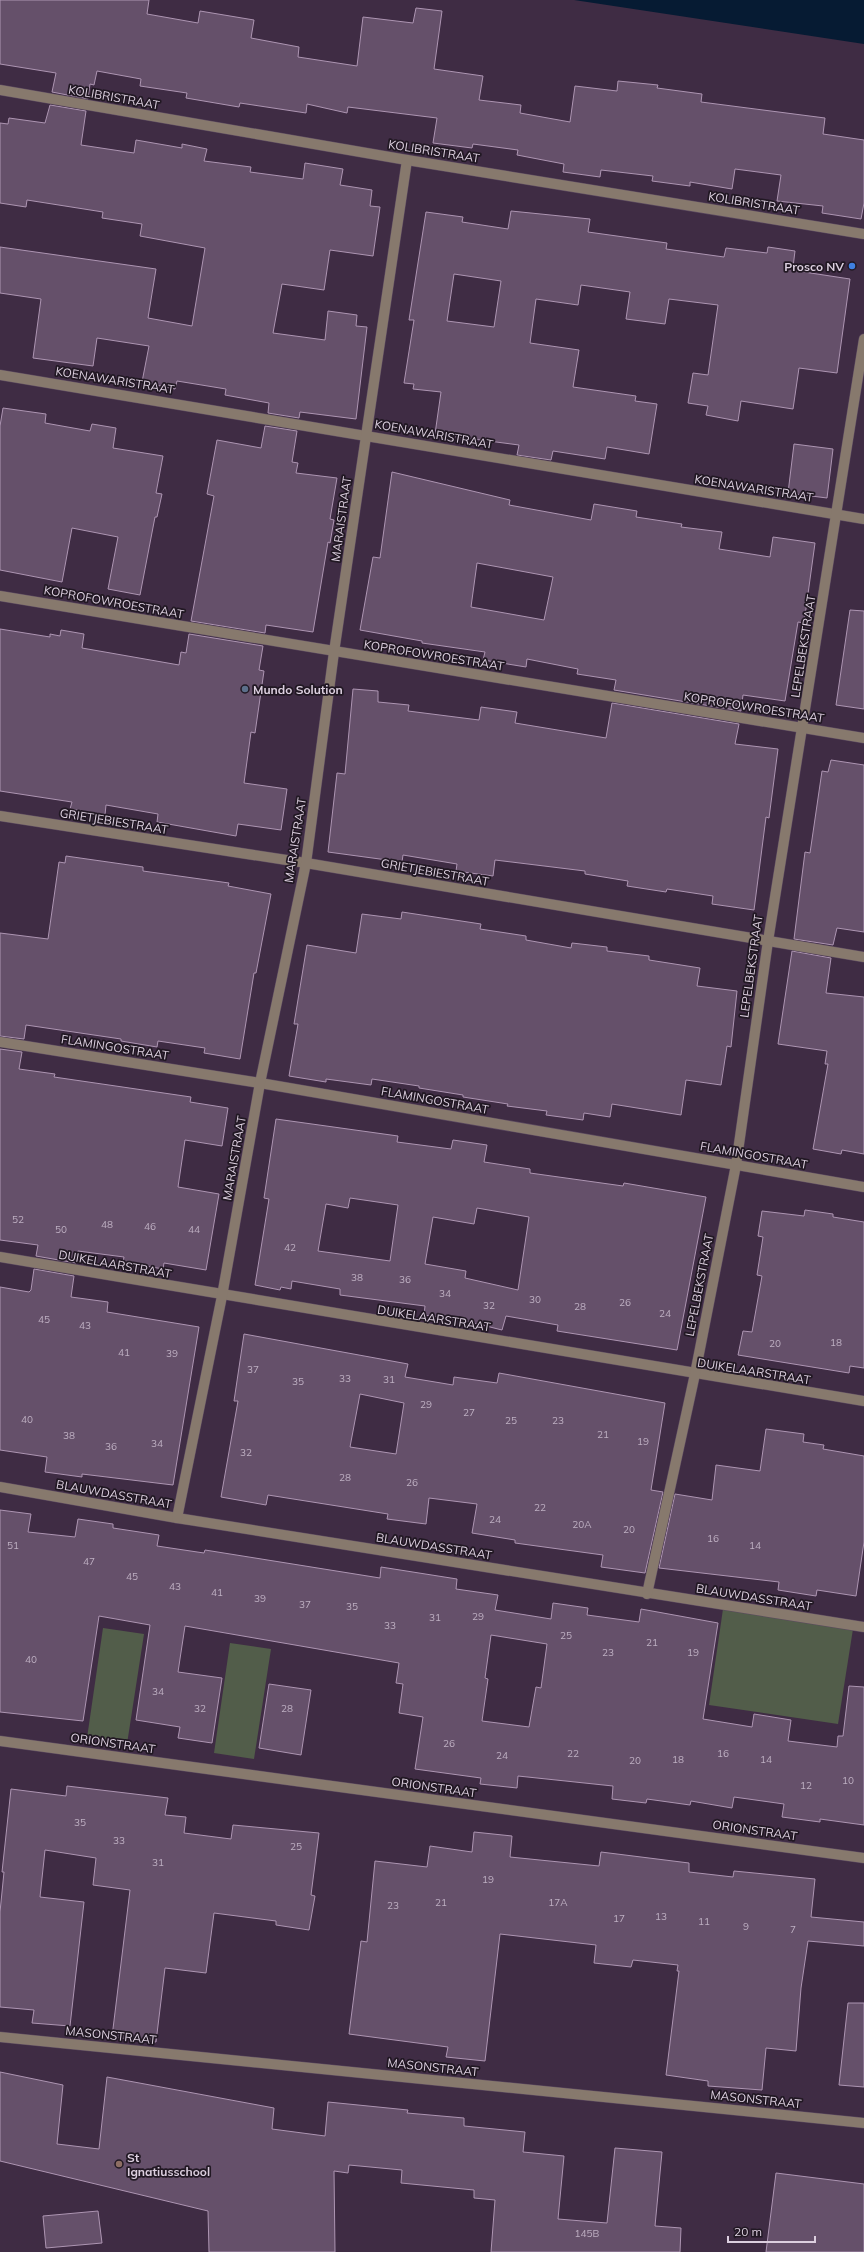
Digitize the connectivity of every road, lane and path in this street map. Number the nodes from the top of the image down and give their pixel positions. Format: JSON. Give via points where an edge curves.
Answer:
{"nodes":[{"id":1,"x":0,"y":90,"type":"edge"},
{"id":2,"x":407,"y":160,"type":"junction"},
{"id":3,"x":864,"y":234,"type":"edge"},
{"id":4,"x":864,"y":339,"type":"edge"},
{"id":5,"x":0,"y":375,"type":"edge"},
{"id":6,"x":366,"y":435,"type":"junction"},
{"id":7,"x":837,"y":514,"type":"junction"},
{"id":8,"x":864,"y":519,"type":"edge"},
{"id":9,"x":0,"y":596,"type":"edge"},
{"id":10,"x":334,"y":652,"type":"junction"},
{"id":11,"x":803,"y":728,"type":"junction"},
{"id":12,"x":864,"y":738,"type":"edge"},
{"id":13,"x":0,"y":816,"type":"edge"},
{"id":14,"x":306,"y":863,"type":"junction"},
{"id":15,"x":768,"y":941,"type":"junction"},
{"id":16,"x":864,"y":958,"type":"edge"},
{"id":17,"x":0,"y":1042,"type":"edge"},
{"id":18,"x":260,"y":1083,"type":"junction"},
{"id":19,"x":736,"y":1165,"type":"junction"},
{"id":20,"x":864,"y":1188,"type":"edge"},
{"id":21,"x":0,"y":1257,"type":"edge"},
{"id":22,"x":222,"y":1296,"type":"junction"},
{"id":23,"x":695,"y":1374,"type":"junction"},
{"id":24,"x":864,"y":1401,"type":"edge"},
{"id":25,"x":0,"y":1487,"type":"edge"},
{"id":26,"x":177,"y":1518,"type":"junction"},
{"id":27,"x":648,"y":1594,"type":"junction"},
{"id":28,"x":864,"y":1627,"type":"edge"},
{"id":29,"x":0,"y":1740,"type":"edge"},
{"id":30,"x":864,"y":1858,"type":"edge"},
{"id":31,"x":0,"y":2037,"type":"edge"},
{"id":32,"x":864,"y":2123,"type":"edge"}],
"edges":[{"from":1,"to":2,"type":"street","name":"KOLIBRISTRAAT"},
{"from":2,"to":3,"type":"street","name":"KOLIBRISTRAAT"},
{"from":2,"to":6,"type":"street","name":"MARAISTRAAT"},
{"from":4,"to":7,"type":"street","name":"LEPELBEKSTRAAT"},
{"from":5,"to":6,"type":"street","name":"KOENAWARISTRAAT"},
{"from":6,"to":7,"type":"street","name":"KOENAWARISTRAAT"},
{"from":6,"to":10,"type":"street","name":"MARAISTRAAT"},
{"from":7,"to":8,"type":"street","name":"KOENAWARISTRAAT"},
{"from":7,"to":11,"type":"street","name":"LEPELBEKSTRAAT"},
{"from":9,"to":10,"type":"street","name":"KOPROFOWROESTRAAT"},
{"from":10,"to":11,"type":"street","name":"KOPROFOWROESTRAAT"},
{"from":10,"to":14,"type":"street","name":"MARAISTRAAT"},
{"from":11,"to":12,"type":"street","name":"KOPROFOWROESTRAAT"},
{"from":11,"to":15,"type":"street","name":"LEPELBEKSTRAAT"},
{"from":13,"to":14,"type":"street","name":"GRIETJEBIESTRAAT"},
{"from":14,"to":15,"type":"street","name":"GRIETJEBIESTRAAT"},
{"from":14,"to":18,"type":"street","name":"MARAISTRAAT"},
{"from":15,"to":16,"type":"street","name":"GRIETJEBIESTRAAT"},
{"from":15,"to":19,"type":"street","name":"LEPELBEKSTRAAT"},
{"from":17,"to":18,"type":"street","name":"FLAMINGOSTRAAT"},
{"from":18,"to":19,"type":"street","name":"FLAMINGOSTRAAT"},
{"from":18,"to":22,"type":"street","name":"MARAISTRAAT"},
{"from":19,"to":20,"type":"street","name":"FLAMINGOSTRAAT"},
{"from":19,"to":23,"type":"street","name":"LEPELBEKSTRAAT"},
{"from":21,"to":22,"type":"street","name":"DUIKELAARSTRAAT"},
{"from":22,"to":23,"type":"street","name":"DUIKELAARSTRAAT"},
{"from":22,"to":26,"type":"street","name":"MARAISTRAAT"},
{"from":23,"to":24,"type":"street","name":"DUIKELAARSTRAAT"},
{"from":23,"to":27,"type":"street","name":"LEPELBEKSTRAAT"},
{"from":25,"to":26,"type":"street","name":"BLAUWDASSTRAAT"},
{"from":26,"to":27,"type":"street","name":"BLAUWDASSTRAAT"},
{"from":27,"to":28,"type":"street","name":"BLAUWDASSTRAAT"},
{"from":29,"to":30,"type":"street","name":"ORIONSTRAAT"},
{"from":31,"to":32,"type":"street","name":"MASONSTRAAT"}]}
